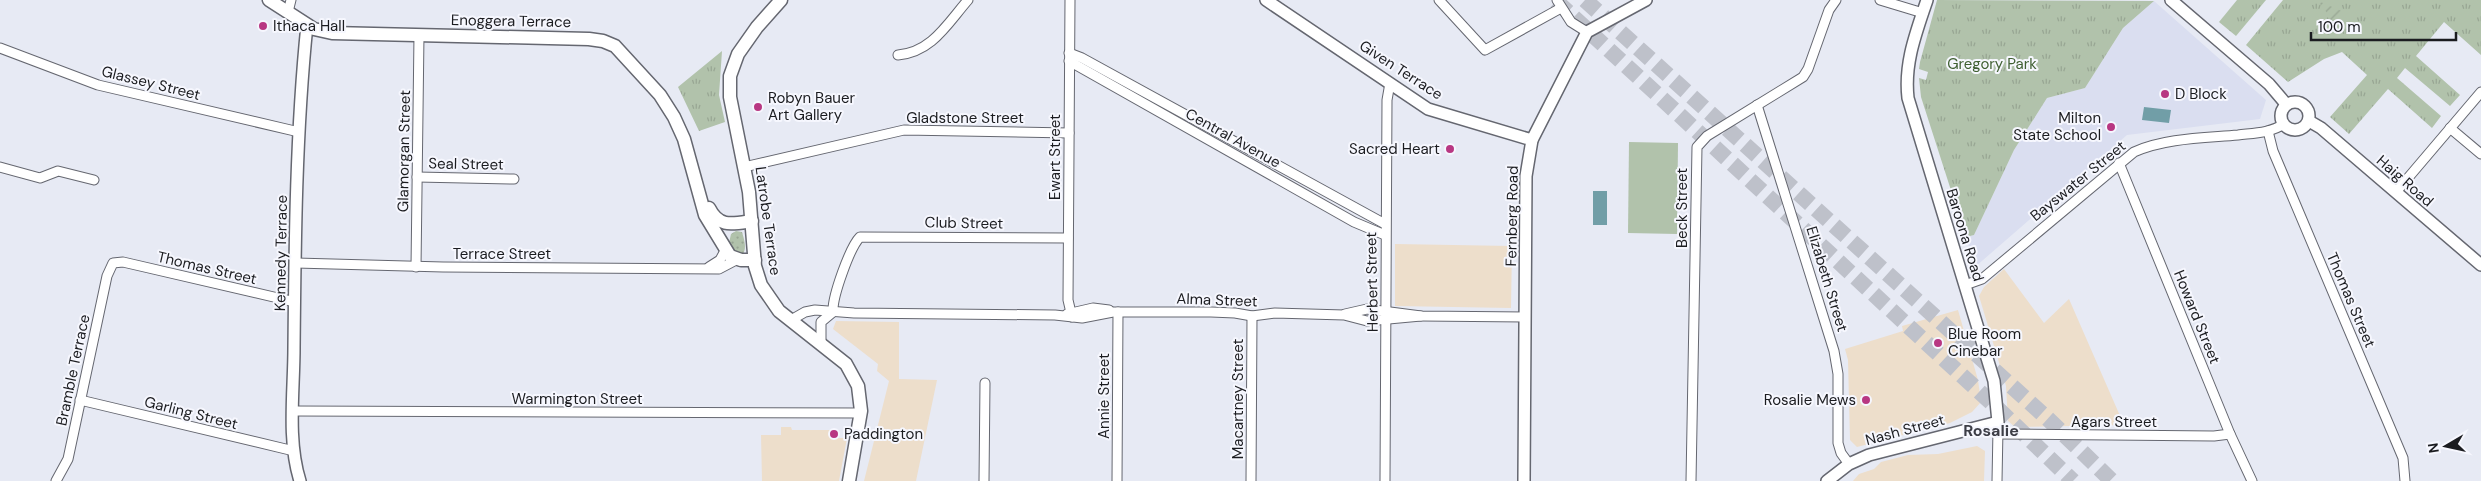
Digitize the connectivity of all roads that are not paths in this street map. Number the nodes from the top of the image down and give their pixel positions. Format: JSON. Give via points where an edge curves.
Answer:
{"nodes":[{"id":1,"x":269,"y":0,"type":"edge"},
{"id":2,"x":781,"y":0,"type":"edge"},
{"id":3,"x":968,"y":0,"type":"edge"},
{"id":4,"x":1070,"y":0,"type":"edge"},
{"id":5,"x":1266,"y":0,"type":"edge"},
{"id":6,"x":1439,"y":0,"type":"edge"},
{"id":7,"x":1646,"y":0,"type":"edge"},
{"id":8,"x":1836,"y":0,"type":"edge"},
{"id":9,"x":1880,"y":0,"type":"edge"},
{"id":10,"x":1927,"y":0,"type":"edge"},
{"id":11,"x":2171,"y":0,"type":"edge"},
{"id":12,"x":1559,"y":4,"type":"edge"},
{"id":13,"x":289,"y":6,"type":"edge"},
{"id":14,"x":1923,"y":13,"type":"junction"},
{"id":15,"x":306,"y":25,"type":"junction"},
{"id":16,"x":1587,"y":32,"type":"junction"},
{"id":17,"x":420,"y":35,"type":"junction"},
{"id":18,"x":0,"y":48,"type":"edge"},
{"id":19,"x":898,"y":55,"type":"dead end"},
{"id":20,"x":1069,"y":57,"type":"junction"},
{"id":21,"x":1390,"y":82,"type":"junction"},
{"id":22,"x":2481,"y":92,"type":"edge"},
{"id":23,"x":2286,"y":104,"type":"junction"},
{"id":24,"x":1757,"y":105,"type":"junction"},
{"id":25,"x":2309,"y":121,"type":"junction"},
{"id":26,"x":2284,"y":124,"type":"junction"},
{"id":27,"x":2450,"y":128,"type":"junction"},
{"id":28,"x":2268,"y":131,"type":"junction"},
{"id":29,"x":299,"y":132,"type":"junction"},
{"id":30,"x":1069,"y":133,"type":"junction"},
{"id":31,"x":1532,"y":140,"type":"junction"},
{"id":32,"x":2481,"y":154,"type":"edge"},
{"id":33,"x":2119,"y":163,"type":"junction"},
{"id":34,"x":692,"y":166,"type":"junction"},
{"id":35,"x":0,"y":167,"type":"edge"},
{"id":36,"x":744,"y":167,"type":"junction"},
{"id":37,"x":417,"y":177,"type":"junction"},
{"id":38,"x":514,"y":179,"type":"dead end"},
{"id":39,"x":94,"y":180,"type":"dead end"},
{"id":40,"x":2396,"y":192,"type":"junction"},
{"id":41,"x":752,"y":221,"type":"junction"},
{"id":42,"x":738,"y":224,"type":"junction"},
{"id":43,"x":1385,"y":224,"type":"junction"},
{"id":44,"x":1385,"y":235,"type":"junction"},
{"id":45,"x":1068,"y":238,"type":"junction"},
{"id":46,"x":725,"y":248,"type":"junction"},
{"id":47,"x":738,"y":259,"type":"junction"},
{"id":48,"x":755,"y":260,"type":"junction"},
{"id":49,"x":296,"y":262,"type":"junction"},
{"id":50,"x":113,"y":264,"type":"joint"},
{"id":51,"x":2481,"y":265,"type":"edge"},
{"id":52,"x":416,"y":267,"type":"junction"},
{"id":53,"x":709,"y":268,"type":"junction"},
{"id":54,"x":1965,"y":285,"type":"junction"},
{"id":55,"x":295,"y":302,"type":"junction"},
{"id":56,"x":833,"y":312,"type":"junction"},
{"id":57,"x":1118,"y":312,"type":"junction"},
{"id":58,"x":1072,"y":315,"type":"junction"},
{"id":59,"x":1386,"y":315,"type":"junction"},
{"id":60,"x":1252,"y":316,"type":"junction"},
{"id":61,"x":1525,"y":317,"type":"junction"},
{"id":62,"x":791,"y":320,"type":"junction"},
{"id":63,"x":821,"y":344,"type":"junction"},
{"id":64,"x":986,"y":384,"type":"dead end"},
{"id":65,"x":80,"y":400,"type":"junction"},
{"id":66,"x":294,"y":411,"type":"junction"},
{"id":67,"x":861,"y":413,"type":"junction"},
{"id":68,"x":1998,"y":422,"type":"junction"},
{"id":69,"x":1998,"y":434,"type":"junction"},
{"id":70,"x":2230,"y":434,"type":"junction"},
{"id":71,"x":294,"y":451,"type":"junction"},
{"id":72,"x":1849,"y":464,"type":"junction"},
{"id":73,"x":1829,"y":480,"type":"edge"},
{"id":74,"x":56,"y":481,"type":"edge"},
{"id":75,"x":300,"y":481,"type":"edge"},
{"id":76,"x":849,"y":481,"type":"edge"},
{"id":77,"x":984,"y":481,"type":"edge"},
{"id":78,"x":1117,"y":481,"type":"edge"},
{"id":79,"x":1251,"y":481,"type":"edge"},
{"id":80,"x":1385,"y":481,"type":"edge"},
{"id":81,"x":1524,"y":481,"type":"edge"},
{"id":82,"x":1691,"y":481,"type":"edge"},
{"id":83,"x":1997,"y":481,"type":"edge"},
{"id":84,"x":2252,"y":481,"type":"edge"},
{"id":85,"x":2405,"y":481,"type":"edge"}],
"edges":[{"from":1,"to":13,"type":"main road","name":"Enoggera Terrace"},
{"from":2,"to":36,"type":"main road","name":"Latrobe Terrace","via":[[744,45],[730,76],[730,97]]},
{"from":3,"to":19,"type":"street","via":[[929,44],[913,53]]},
{"from":4,"to":20,"type":"street","name":"Ewart Street"},
{"from":5,"to":21,"type":"street","name":"Given Terrace"},
{"from":6,"to":12,"type":"street","via":[[1485,50]]},
{"from":7,"to":16,"type":"street"},
{"from":8,"to":24,"type":"street","name":"Beck Street","via":[[1803,77]]},
{"from":9,"to":14,"type":"street"},
{"from":10,"to":14,"type":"street","name":"Baroona Road"},
{"from":11,"to":23,"type":"street","via":[[2269,84]]},
{"from":12,"to":16,"type":"street","via":[[1571,22]]},
{"from":13,"to":15,"type":"main road","name":"Enoggera Terrace"},
{"from":14,"to":54,"type":"street","name":"Baroona Road","via":[[1908,59],[1908,98]]},
{"from":15,"to":17,"type":"main road","name":"Enoggera Terrace","via":[[332,33]]},
{"from":15,"to":29,"type":"street","name":"Kennedy Terrace"},
{"from":16,"to":31,"type":"street","name":"Fernberg Road"},
{"from":17,"to":34,"type":"main road","name":"Enoggera Terrace","via":[[589,39],[609,43],[668,105]]},
{"from":17,"to":37,"type":"street","name":"Glamorgan Street"},
{"from":18,"to":29,"type":"street","name":"Glassey Street","via":[[98,85]]},
{"from":20,"to":30,"type":"street","name":"Ewart Street"},
{"from":20,"to":43,"type":"street","name":"Central Avenue","via":[[1082,58]]},
{"from":20,"to":44,"type":"street","name":"Central Avenue","via":[[1354,222]]},
{"from":21,"to":31,"type":"street","name":"Given Terrace","via":[[1428,109]]},
{"from":21,"to":43,"type":"street","name":"Herbert Street"},
{"from":22,"to":27,"type":"street"},
{"from":23,"to":25,"type":"street","via":[[2295,101],[2304,104],[2309,111]]},
{"from":23,"to":26,"type":"street","via":[[2281,112]]},
{"from":24,"to":72,"type":"street","name":"Elizabeth Street","via":[[1834,351],[1838,374],[1838,443]]},
{"from":24,"to":82,"type":"street","name":"Beck Street","via":[[1703,138],[1697,147]]},
{"from":25,"to":26,"type":"street","via":[[2304,128],[2295,130]]},
{"from":25,"to":40,"type":"street","name":"Haig Road"},
{"from":26,"to":28,"type":"street","name":"Bayswater Street"},
{"from":27,"to":32,"type":"street"},
{"from":27,"to":40,"type":"street"},
{"from":28,"to":33,"type":"street","name":"Bayswater Street","via":[[2155,145],[2134,152]]},
{"from":28,"to":85,"type":"street","name":"Thomas Street","via":[[2273,152],[2403,458]]},
{"from":29,"to":49,"type":"street","name":"Kennedy Terrace"},
{"from":30,"to":36,"type":"street","name":"Gladstone Street","via":[[904,130]]},
{"from":30,"to":45,"type":"street","name":"Ewart Street"},
{"from":31,"to":61,"type":"street","name":"Fernberg Road","via":[[1526,176]]},
{"from":33,"to":54,"type":"street","name":"Bayswater Street","via":[[1982,279]]},
{"from":33,"to":70,"type":"street","name":"Howard Street"},
{"from":34,"to":42,"type":"main road","name":"Enoggera Terrace","via":[[714,217],[726,224]]},
{"from":34,"to":46,"type":"main road","name":"Enoggera Terrace","via":[[702,208]]},
{"from":35,"to":39,"type":"street","via":[[40,178],[58,171]]},
{"from":36,"to":41,"type":"main road","name":"Latrobe Terrace"},
{"from":37,"to":38,"type":"street","name":"Seal Street"},
{"from":37,"to":52,"type":"street","name":"Glamorgan Street"},
{"from":40,"to":51,"type":"street","name":"Haig Road"},
{"from":41,"to":42,"type":"main road","name":"Enoggera Terrace"},
{"from":41,"to":48,"type":"main road","name":"Latrobe Terrace"},
{"from":42,"to":46,"type":"main road","via":[[726,233]]},
{"from":43,"to":44,"type":"street","name":"Herbert Street"},
{"from":44,"to":59,"type":"street","name":"Herbert Street"},
{"from":45,"to":56,"type":"street","name":"Club Street","via":[[860,237],[834,301]]},
{"from":45,"to":58,"type":"street","name":"Ewart Street","via":[[1068,300]]},
{"from":46,"to":47,"type":"main road","name":"Enoggera Terrace","via":[[731,257]]},
{"from":46,"to":53,"type":"street","via":[[720,260]]},
{"from":47,"to":48,"type":"main road"},
{"from":47,"to":53,"type":"street","name":"Terrace Street","via":[[722,268]]},
{"from":48,"to":62,"type":"main road","name":"Latrobe Terrace","via":[[765,292],[776,308]]},
{"from":49,"to":52,"type":"street","name":"Terrace Street"},
{"from":49,"to":55,"type":"street","name":"Kennedy Terrace"},
{"from":50,"to":55,"type":"street","name":"Thomas Street","via":[[123,262]]},
{"from":50,"to":65,"type":"street","name":"Bramble Terrace","via":[[107,276]]},
{"from":52,"to":53,"type":"street","name":"Terrace Street"},
{"from":54,"to":68,"type":"street","name":"Baroona Road","via":[[1994,381]]},
{"from":55,"to":66,"type":"street","name":"Kennedy Terrace"},
{"from":56,"to":58,"type":"street","name":"Alma Street"},
{"from":56,"to":62,"type":"street","name":"Alma Street","via":[[812,310]]},
{"from":56,"to":63,"type":"street","via":[[821,322]]},
{"from":57,"to":58,"type":"street","name":"Alma Street","via":[[1097,308]]},
{"from":57,"to":60,"type":"street","name":"Alma Street"},
{"from":57,"to":78,"type":"street","name":"Annie Street"},
{"from":59,"to":60,"type":"street","name":"Alma Street","via":[[1367,309],[1344,315],[1275,313]]},
{"from":59,"to":61,"type":"street","name":"Alma Street","via":[[1408,312],[1421,316]]},
{"from":59,"to":80,"type":"street","name":"Herbert Street"},
{"from":60,"to":79,"type":"street","name":"Macartney Street"},
{"from":61,"to":81,"type":"street","name":"Fernberg Road"},
{"from":62,"to":63,"type":"main road","name":"Latrobe Terrace"},
{"from":63,"to":67,"type":"main road","name":"Latrobe Terrace","via":[[841,359],[853,374],[860,395]]},
{"from":64,"to":77,"type":"street"},
{"from":65,"to":71,"type":"street","name":"Garling Street"},
{"from":65,"to":74,"type":"street","name":"Bramble Terrace","via":[[68,459]]},
{"from":66,"to":67,"type":"street","name":"Warmington Street"},
{"from":66,"to":71,"type":"street","name":"Kennedy Terrace"},
{"from":67,"to":76,"type":"main road","name":"Latrobe Terrace"},
{"from":68,"to":69,"type":"street","name":"Baroona Road"},
{"from":68,"to":72,"type":"street","name":"Nash Street","via":[[1869,454]]},
{"from":69,"to":70,"type":"street","name":"Agars Street"},
{"from":69,"to":83,"type":"street","name":"Baroona Road"},
{"from":70,"to":84,"type":"street","name":"Howard Street"},
{"from":71,"to":75,"type":"street","name":"Kennedy Terrace"},
{"from":72,"to":73,"type":"street","name":"Nash Street"}]}
